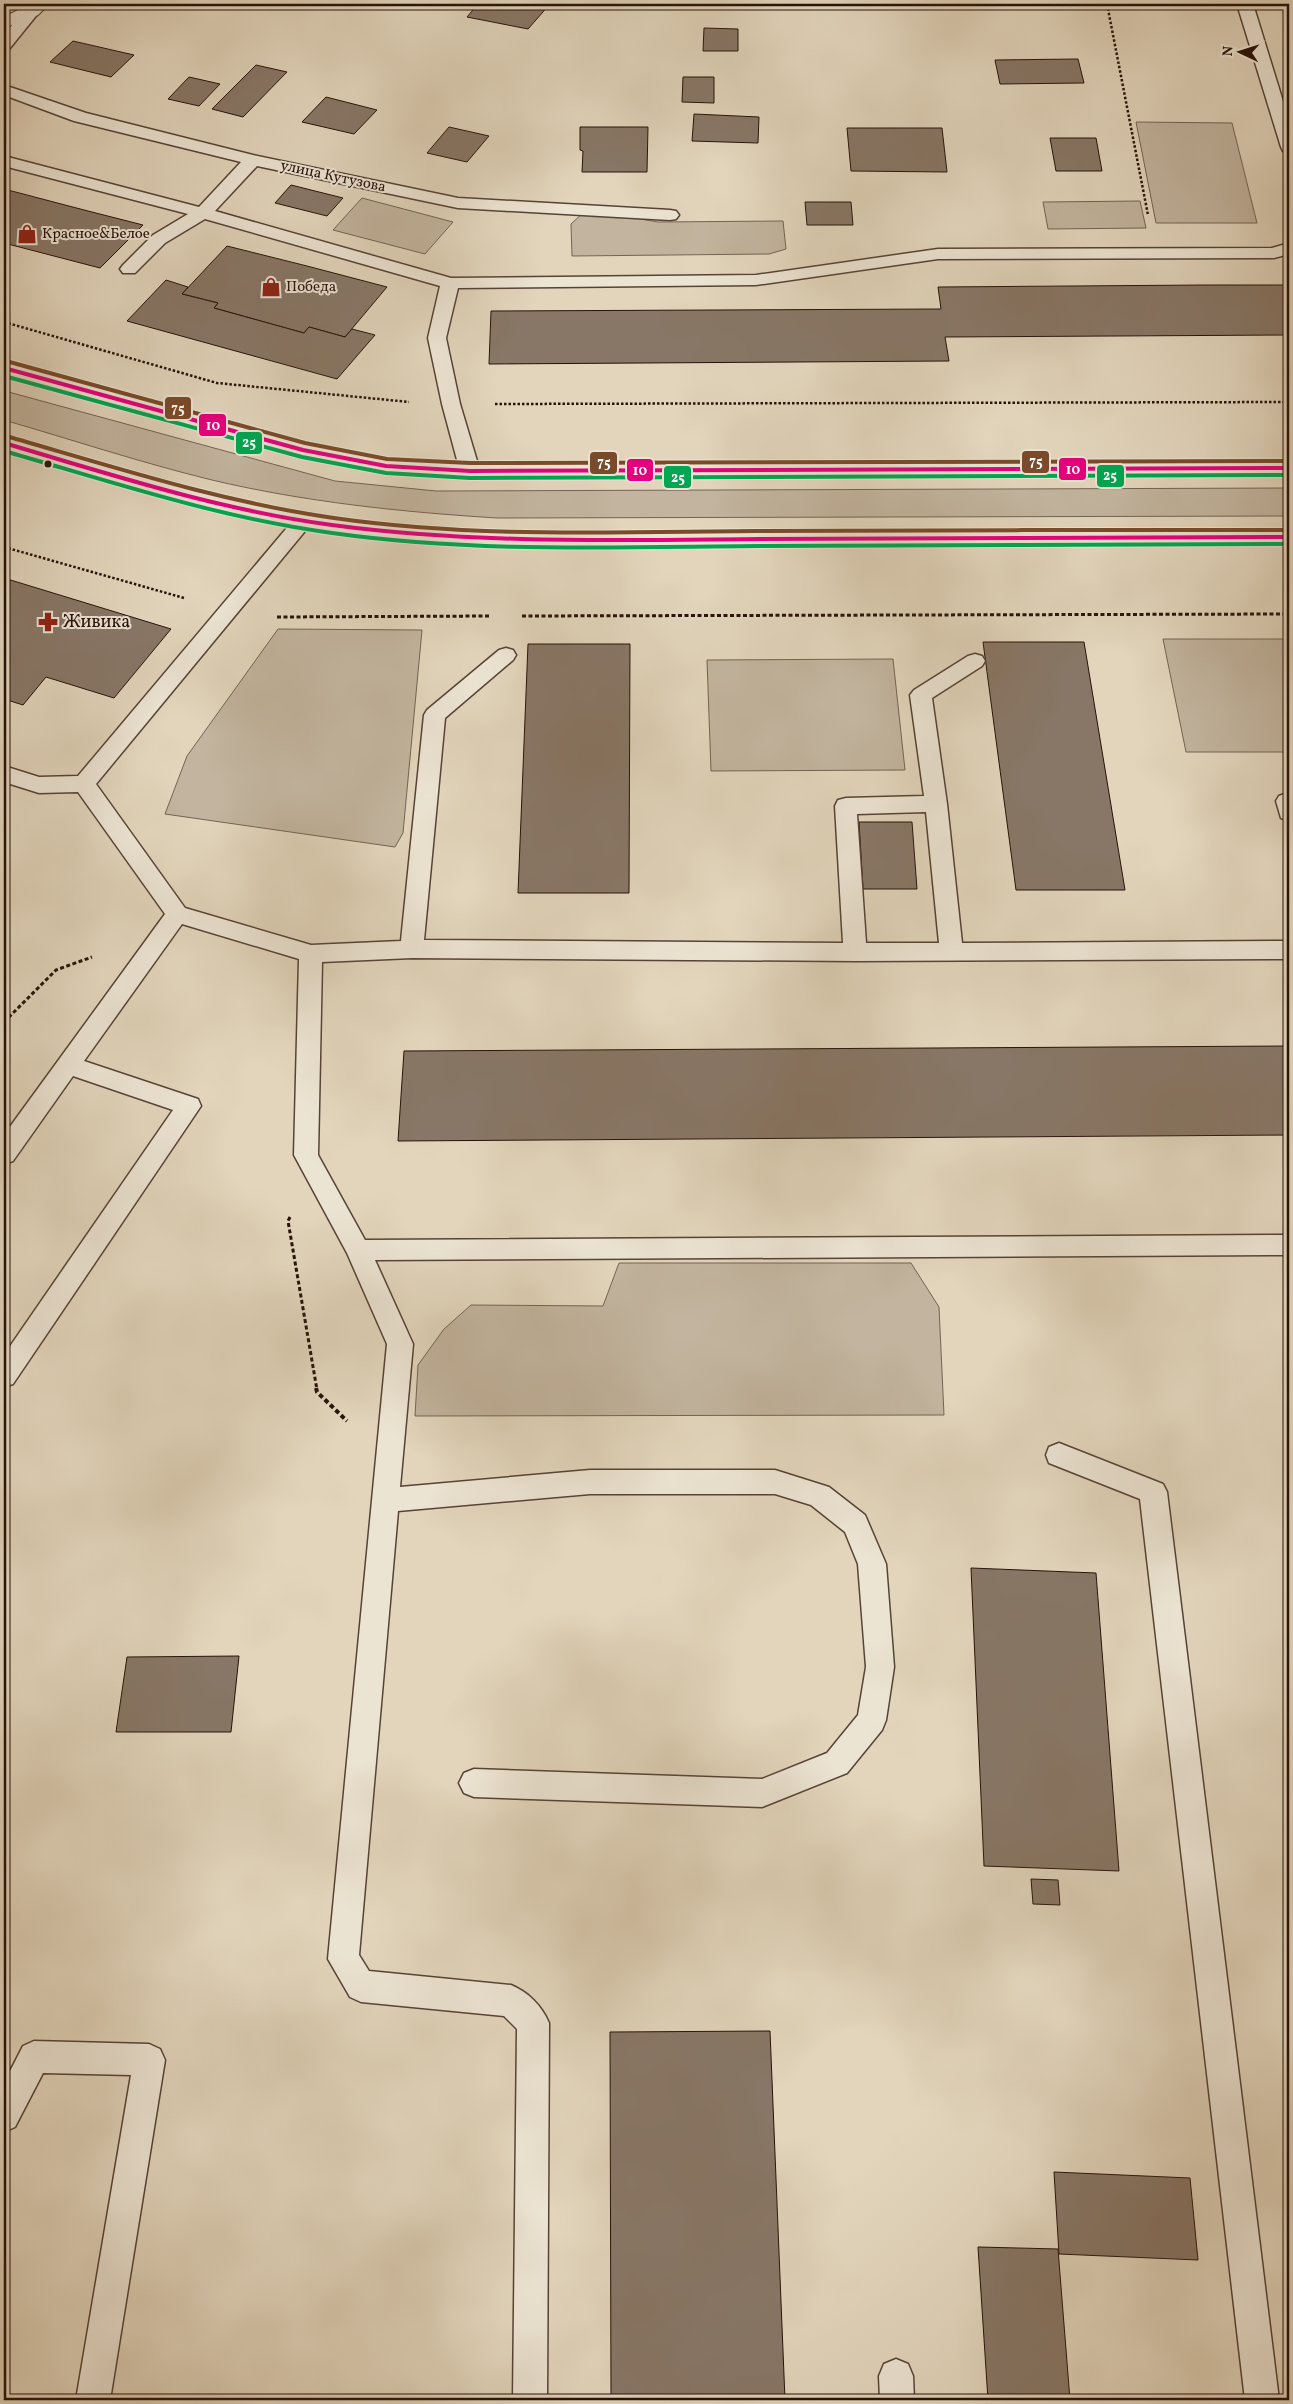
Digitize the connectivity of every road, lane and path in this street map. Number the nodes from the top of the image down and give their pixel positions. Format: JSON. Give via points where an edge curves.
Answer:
{"nodes":[{"id":1,"x":1107,"y":4,"type":"edge"},
{"id":2,"x":1245,"y":4,"type":"edge"},
{"id":3,"x":36,"y":7,"type":"edge"},
{"id":4,"x":4,"y":24,"type":"edge"},
{"id":5,"x":4,"y":45,"type":"edge"},
{"id":6,"x":4,"y":90,"type":"edge"},
{"id":7,"x":1289,"y":147,"type":"edge"},
{"id":8,"x":253,"y":160,"type":"junction"},
{"id":9,"x":4,"y":161,"type":"edge"},
{"id":10,"x":202,"y":213,"type":"junction"},
{"id":11,"x":670,"y":215,"type":"dead end"},
{"id":12,"x":1289,"y":248,"type":"edge"},
{"id":13,"x":1156,"y":255,"type":"junction"},
{"id":14,"x":129,"y":269,"type":"dead end"},
{"id":15,"x":450,"y":283,"type":"junction"},
{"id":16,"x":4,"y":322,"type":"edge"},
{"id":17,"x":4,"y":368,"type":"edge"},
{"id":18,"x":1289,"y":402,"type":"edge"},
{"id":19,"x":451,"y":404,"type":"junction"},
{"id":20,"x":4,"y":443,"type":"edge"},
{"id":21,"x":1289,"y":468,"type":"edge"},
{"id":22,"x":470,"y":471,"type":"junction"},
{"id":23,"x":303,"y":521,"type":"junction"},
{"id":24,"x":1289,"y":537,"type":"edge"},
{"id":25,"x":4,"y":547,"type":"edge"},
{"id":26,"x":230,"y":611,"type":"junction"},
{"id":27,"x":1289,"y":614,"type":"edge"},
{"id":28,"x":492,"y":616,"type":"dead end"},
{"id":29,"x":522,"y":616,"type":"dead end"},
{"id":30,"x":506,"y":655,"type":"dead end"},
{"id":31,"x":975,"y":661,"type":"dead end"},
{"id":32,"x":4,"y":774,"type":"edge"},
{"id":33,"x":84,"y":784,"type":"junction"},
{"id":34,"x":936,"y":804,"type":"junction"},
{"id":35,"x":177,"y":914,"type":"junction"},
{"id":36,"x":412,"y":949,"type":"junction"},
{"id":37,"x":951,"y":950,"type":"junction"},
{"id":38,"x":1289,"y":950,"type":"edge"},
{"id":39,"x":855,"y":952,"type":"junction"},
{"id":40,"x":100,"y":954,"type":"dead end"},
{"id":41,"x":311,"y":954,"type":"junction"},
{"id":42,"x":4,"y":1022,"type":"edge"},
{"id":43,"x":69,"y":1065,"type":"junction"},
{"id":44,"x":4,"y":1154,"type":"edge"},
{"id":45,"x":315,"y":1173,"type":"junction"},
{"id":46,"x":1289,"y":1245,"type":"edge"},
{"id":47,"x":358,"y":1250,"type":"junction"},
{"id":48,"x":4,"y":1376,"type":"edge"},
{"id":49,"x":350,"y":1424,"type":"dead end"},
{"id":50,"x":1059,"y":1455,"type":"dead end"},
{"id":51,"x":386,"y":1500,"type":"junction"},
{"id":52,"x":474,"y":1783,"type":"dead end"},
{"id":53,"x":4,"y":2116,"type":"edge"},
{"id":54,"x":93,"y":2400,"type":"edge"},
{"id":55,"x":530,"y":2400,"type":"edge"},
{"id":56,"x":1262,"y":2400,"type":"edge"}],
"edges":[{"from":1,"to":13,"type":"path"},
{"from":2,"to":7,"type":"lane"},
{"from":3,"to":4,"type":"main road"},
{"from":3,"to":5,"type":"lane"},
{"from":6,"to":8,"type":"lane","name":"улица Кутузова","via":[[80,117]]},
{"from":8,"to":10,"type":"lane"},
{"from":8,"to":11,"type":"lane","name":"улица Кутузова","via":[[458,203]]},
{"from":9,"to":10,"type":"lane"},
{"from":10,"to":14,"type":"lane","via":[[159,239]]},
{"from":10,"to":15,"type":"lane"},
{"from":12,"to":13,"type":"lane","via":[[1274,253]]},
{"from":13,"to":15,"type":"lane","via":[[938,254],[756,280]]},
{"from":15,"to":19,"type":"lane","via":[[437,338]]},
{"from":16,"to":19,"type":"path","via":[[217,383],[398,402]]},
{"from":17,"to":22,"type":"main road","via":[[346,460],[419,469]]},
{"from":18,"to":19,"type":"path"},
{"from":19,"to":22,"type":"lane"},
{"from":20,"to":23,"type":"main road","via":[[185,496]]},
{"from":21,"to":22,"type":"main road"},
{"from":23,"to":24,"type":"main road","via":[[404,533],[509,539]]},
{"from":23,"to":26,"type":"lane"},
{"from":25,"to":26,"type":"path"},
{"from":26,"to":28,"type":"path","via":[[252,617]]},
{"from":26,"to":33,"type":"lane"},
{"from":27,"to":29,"type":"path"},
{"from":30,"to":36,"type":"lane","via":[[435,715]]},
{"from":31,"to":34,"type":"lane","via":[[921,695]]},
{"from":32,"to":33,"type":"lane","via":[[39,785]]},
{"from":33,"to":35,"type":"lane"},
{"from":34,"to":37,"type":"lane"},
{"from":34,"to":39,"type":"lane","via":[[846,806]]},
{"from":35,"to":41,"type":"lane"},
{"from":35,"to":43,"type":"lane"},
{"from":36,"to":39,"type":"lane"},
{"from":36,"to":41,"type":"lane"},
{"from":37,"to":38,"type":"lane"},
{"from":37,"to":39,"type":"lane"},
{"from":40,"to":42,"type":"path","via":[[56,970]]},
{"from":41,"to":45,"type":"lane","via":[[306,1155]]},
{"from":43,"to":44,"type":"lane"},
{"from":43,"to":48,"type":"lane","via":[[189,1106]]},
{"from":45,"to":47,"type":"lane"},
{"from":45,"to":49,"type":"path","via":[[288,1221],[317,1392]]},
{"from":46,"to":47,"type":"lane"},
{"from":47,"to":51,"type":"lane","via":[[400,1344]]},
{"from":50,"to":56,"type":"lane","via":[[1153,1492]]},
{"from":51,"to":52,"type":"lane","via":[[590,1482],[774,1482],[819,1495],[854,1524],[872,1564],[880,1667],[872,1720],[837,1763],[762,1793]]},
{"from":51,"to":55,"type":"lane","via":[[343,1959],[361,1986],[511,2001],[533,2023]]},
{"from":53,"to":54,"type":"lane","via":[[34,2057],[149,2060]]}]}
